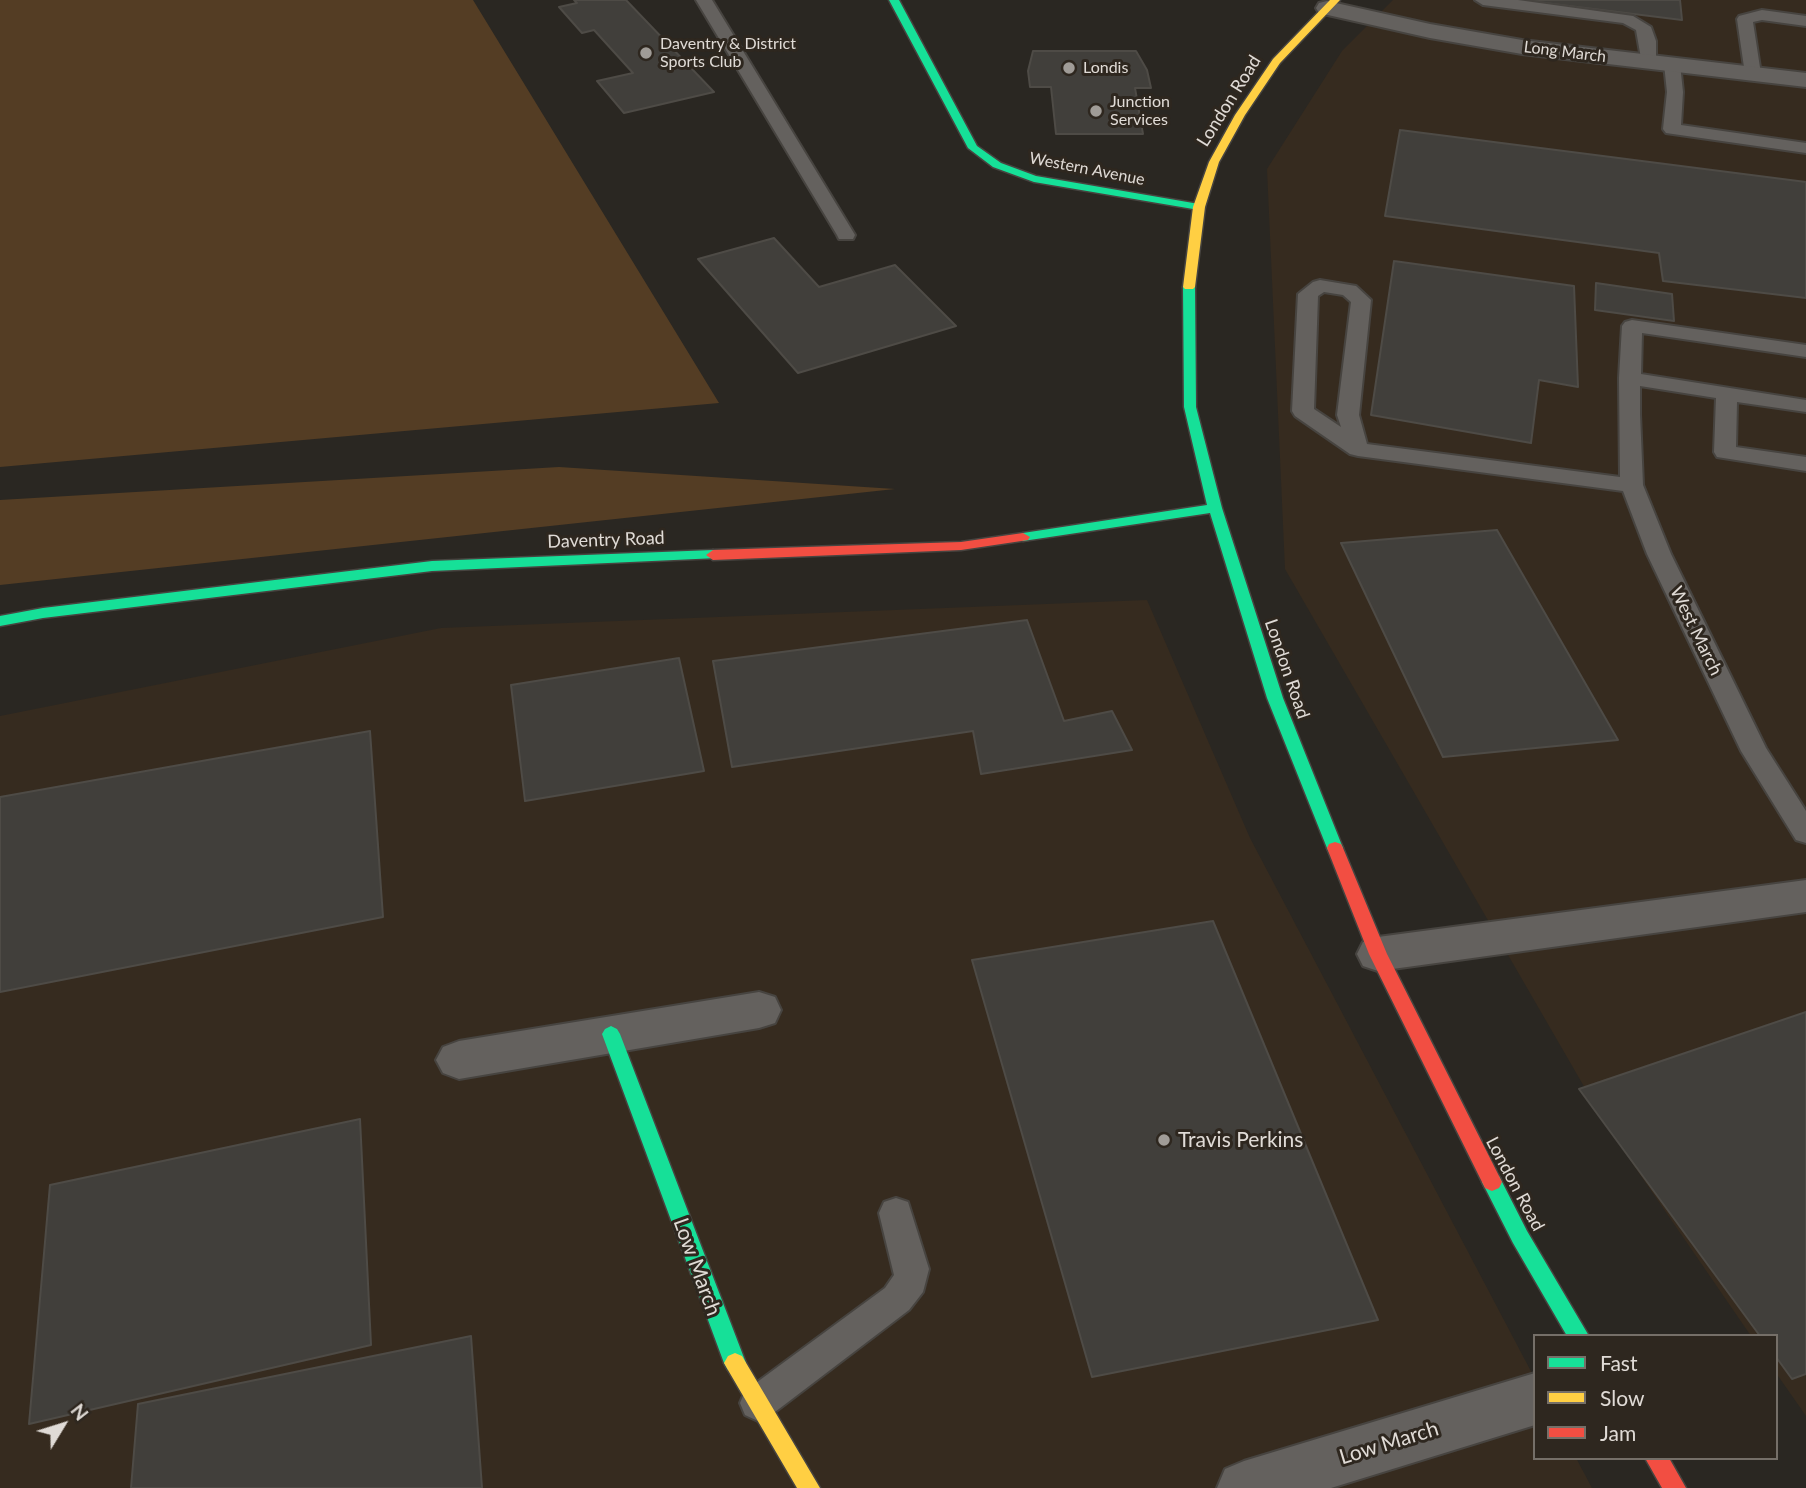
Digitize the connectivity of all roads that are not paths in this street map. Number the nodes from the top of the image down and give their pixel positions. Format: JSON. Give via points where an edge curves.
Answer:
{"nodes":[{"id":1,"x":704,"y":0,"type":"edge"},
{"id":2,"x":894,"y":0,"type":"edge"},
{"id":3,"x":1483,"y":0,"type":"edge"},
{"id":4,"x":1331,"y":4,"type":"edge"},
{"id":5,"x":1806,"y":21,"type":"edge"},
{"id":6,"x":1660,"y":63,"type":"junction"},
{"id":7,"x":1752,"y":74,"type":"junction"},
{"id":8,"x":1806,"y":80,"type":"edge"},
{"id":9,"x":1806,"y":148,"type":"edge"},
{"id":10,"x":1199,"y":207,"type":"junction"},
{"id":11,"x":846,"y":235,"type":"dead end"},
{"id":12,"x":1806,"y":351,"type":"edge"},
{"id":13,"x":1629,"y":378,"type":"junction"},
{"id":14,"x":1727,"y":394,"type":"junction"},
{"id":15,"x":1806,"y":406,"type":"edge"},
{"id":16,"x":1629,"y":414,"type":"joint"},
{"id":17,"x":1358,"y":449,"type":"junction"},
{"id":18,"x":1806,"y":464,"type":"edge"},
{"id":19,"x":1632,"y":485,"type":"junction"},
{"id":20,"x":1215,"y":508,"type":"junction"},
{"id":21,"x":0,"y":621,"type":"edge"},
{"id":22,"x":1806,"y":833,"type":"edge"},
{"id":23,"x":1806,"y":896,"type":"edge"},
{"id":24,"x":1378,"y":954,"type":"junction"},
{"id":25,"x":759,"y":1010,"type":"dead end"},
{"id":26,"x":611,"y":1034,"type":"junction"},
{"id":27,"x":459,"y":1059,"type":"dead end"},
{"id":28,"x":896,"y":1213,"type":"dead end"},
{"id":29,"x":1578,"y":1334,"type":"edge"},
{"id":30,"x":1533,"y":1400,"type":"edge"},
{"id":31,"x":758,"y":1403,"type":"junction"},
{"id":32,"x":1657,"y":1460,"type":"edge"},
{"id":33,"x":809,"y":1488,"type":"edge"},
{"id":34,"x":1244,"y":1488,"type":"edge"},
{"id":35,"x":1675,"y":1488,"type":"edge"}],
"edges":[{"from":1,"to":11,"type":"lane"},
{"from":2,"to":10,"type":"street","name":"Western Avenue","via":[[973,148],[997,165],[1034,180]]},
{"from":3,"to":6,"type":"lane","via":[[1628,19],[1643,27]]},
{"from":4,"to":6,"type":"street","name":"Long March","via":[[1430,32]]},
{"from":4,"to":10,"type":"street","name":"London Road","via":[[1276,61],[1240,115],[1214,162]]},
{"from":5,"to":7,"type":"lane","via":[[1762,15],[1745,19]]},
{"from":6,"to":7,"type":"street","name":"Long March"},
{"from":6,"to":9,"type":"lane","via":[[1675,92],[1672,129]]},
{"from":7,"to":8,"type":"street","name":"Long March"},
{"from":10,"to":20,"type":"street","name":"London Road","via":[[1189,290],[1190,407]]},
{"from":12,"to":13,"type":"lane","via":[[1632,326]]},
{"from":13,"to":14,"type":"lane"},
{"from":13,"to":16,"type":"lane"},
{"from":14,"to":15,"type":"lane"},
{"from":14,"to":18,"type":"lane","via":[[1726,452]]},
{"from":16,"to":19,"type":"lane","name":"West March"},
{"from":17,"to":17,"type":"lane","via":[[1348,415],[1361,300],[1349,290],[1320,286],[1308,294],[1303,411]]},
{"from":17,"to":19,"type":"lane"},
{"from":19,"to":22,"type":"lane","name":"West March","via":[[1659,554],[1754,751]]},
{"from":20,"to":21,"type":"street","name":"Daventry Road","via":[[961,546],[432,566]]},
{"from":20,"to":24,"type":"street","name":"London Road","via":[[1275,698]]},
{"from":23,"to":24,"type":"street"},
{"from":24,"to":29,"type":"street","name":"London Road","via":[[1514,1225]]},
{"from":25,"to":26,"type":"street"},
{"from":26,"to":27,"type":"street"},
{"from":26,"to":31,"type":"street","name":"Low March","via":[[729,1353]]},
{"from":28,"to":31,"type":"lane","via":[[912,1269],[911,1281],[897,1299]]},
{"from":30,"to":34,"type":"street","name":"Low March"},
{"from":31,"to":33,"type":"street","name":"Low March"},
{"from":32,"to":35,"type":"street"}]}
